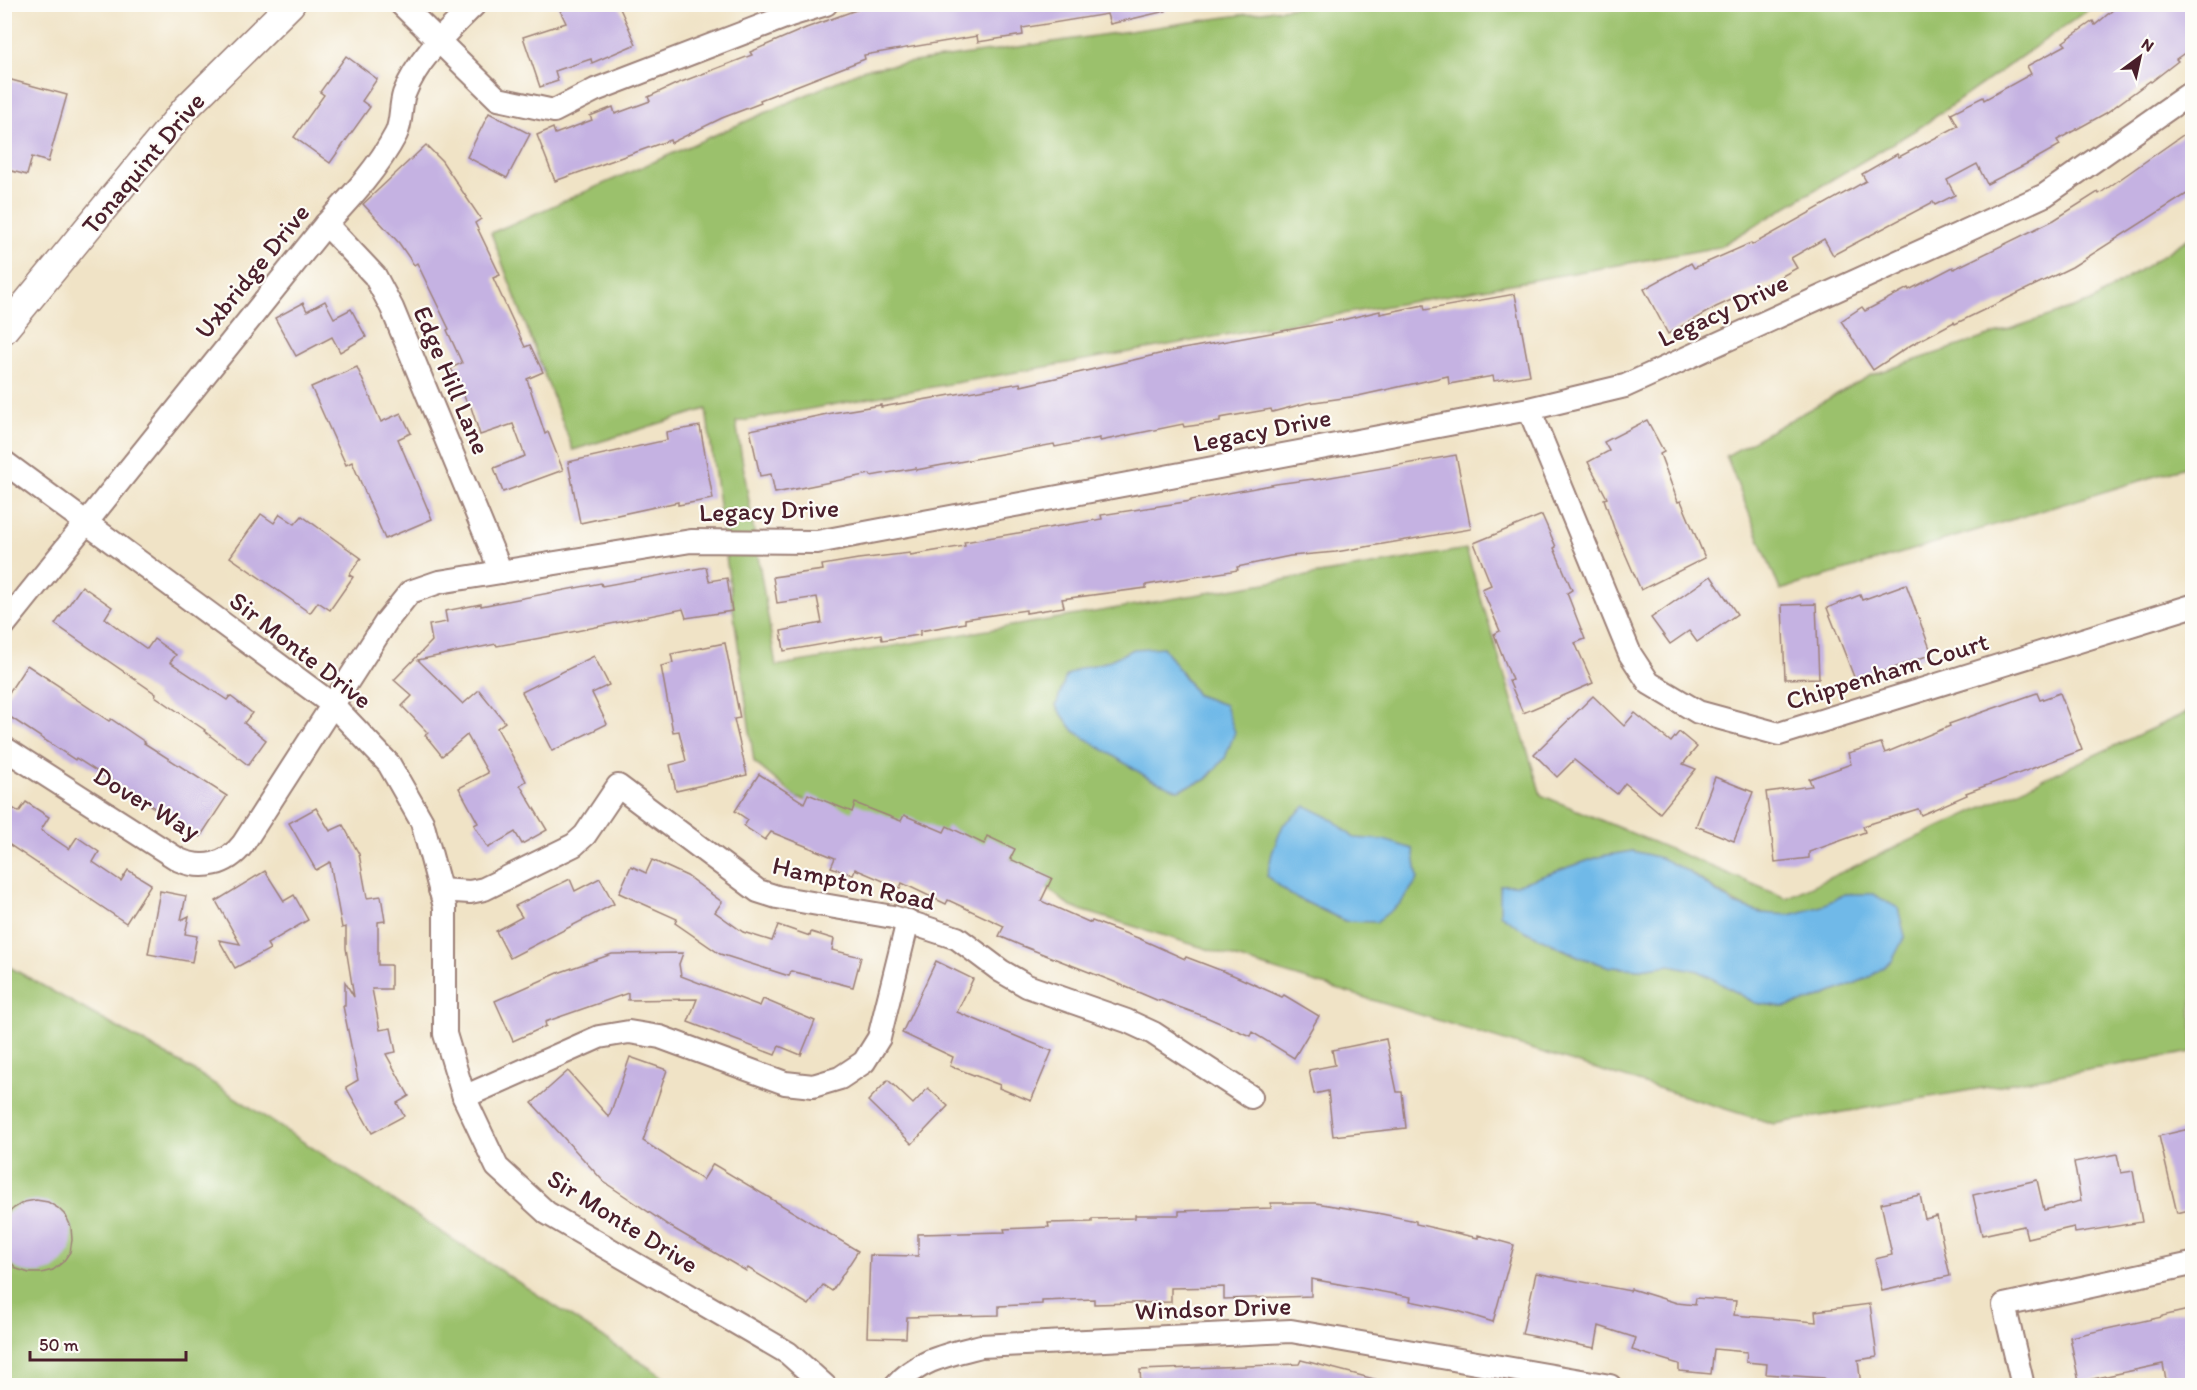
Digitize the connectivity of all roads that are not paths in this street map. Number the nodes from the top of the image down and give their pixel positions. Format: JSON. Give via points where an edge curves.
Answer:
{"nodes":[{"id":1,"x":291,"y":4,"type":"edge"},
{"id":2,"x":401,"y":4,"type":"edge"},
{"id":3,"x":474,"y":4,"type":"edge"},
{"id":4,"x":826,"y":4,"type":"edge"},
{"id":5,"x":438,"y":42,"type":"junction"},
{"id":6,"x":2193,"y":92,"type":"edge"},
{"id":7,"x":326,"y":224,"type":"junction"},
{"id":8,"x":4,"y":330,"type":"edge"},
{"id":9,"x":1529,"y":409,"type":"junction"},
{"id":10,"x":4,"y":462,"type":"edge"},
{"id":11,"x":85,"y":523,"type":"junction"},
{"id":12,"x":501,"y":572,"type":"junction"},
{"id":13,"x":2193,"y":606,"type":"edge"},
{"id":14,"x":4,"y":626,"type":"edge"},
{"id":15,"x":333,"y":705,"type":"junction"},
{"id":16,"x":4,"y":748,"type":"edge"},
{"id":17,"x":440,"y":890,"type":"junction"},
{"id":18,"x":908,"y":921,"type":"junction"},
{"id":19,"x":464,"y":1097,"type":"junction"},
{"id":20,"x":1251,"y":1097,"type":"dead end"},
{"id":21,"x":2193,"y":1264,"type":"edge"},
{"id":22,"x":825,"y":1386,"type":"edge"},
{"id":23,"x":896,"y":1386,"type":"edge"},
{"id":24,"x":1610,"y":1386,"type":"edge"},
{"id":25,"x":2023,"y":1386,"type":"edge"}],
"edges":[{"from":1,"to":8,"type":"street","name":"Tonaquint Drive","via":[[186,108]]},
{"from":2,"to":5,"type":"street"},
{"from":3,"to":5,"type":"street","name":"Uxbridge Drive"},
{"from":4,"to":5,"type":"street","via":[[595,90],[554,111],[498,99]]},
{"from":5,"to":7,"type":"street","name":"Uxbridge Drive","via":[[417,67],[404,95],[398,131],[374,170]]},
{"from":6,"to":9,"type":"street","name":"Legacy Drive","via":[[2045,195],[1625,386]]},
{"from":7,"to":11,"type":"street","name":"Uxbridge Drive"},
{"from":7,"to":12,"type":"street","name":"Edge Hill Lane","via":[[375,276],[392,308]]},
{"from":9,"to":12,"type":"street","name":"Legacy Drive","via":[[817,542],[691,541]]},
{"from":9,"to":13,"type":"street","name":"Chippenham Court","via":[[1630,654],[1649,683],[1698,712],[1779,735]]},
{"from":10,"to":11,"type":"street","name":"Sir Monte Drive"},
{"from":11,"to":14,"type":"street"},
{"from":11,"to":15,"type":"street","name":"Sir Monte Drive"},
{"from":12,"to":15,"type":"street","name":"Legacy Drive","via":[[439,582],[410,592]]},
{"from":15,"to":16,"type":"street","name":"Dover Way","via":[[240,848],[211,865],[179,860]]},
{"from":15,"to":17,"type":"street","name":"Sir Monte Drive","via":[[389,764],[422,822]]},
{"from":17,"to":18,"type":"street","name":"Hampton Road","via":[[484,889],[574,844],[585,835],[618,786],[758,891]]},
{"from":17,"to":19,"type":"street","name":"Sir Monte Drive","via":[[444,907],[444,1034]]},
{"from":18,"to":19,"type":"street","via":[[879,1038],[864,1062],[840,1078],[813,1086],[794,1085],[660,1037],[619,1033],[589,1041]]},
{"from":18,"to":20,"type":"street","name":"Hampton Road","via":[[957,938],[1027,986],[1153,1033]]},
{"from":19,"to":22,"type":"street","name":"Sir Monte Drive","via":[[497,1167],[547,1213],[788,1353]]},
{"from":21,"to":25,"type":"street","via":[[2004,1305]]},
{"from":23,"to":24,"type":"street","name":"Windsor Drive","via":[[933,1358],[981,1346],[1291,1331]]}]}
